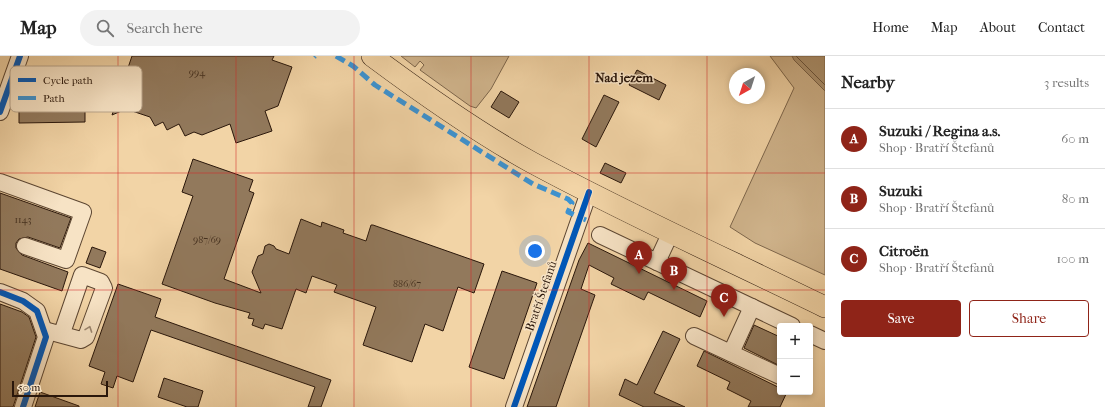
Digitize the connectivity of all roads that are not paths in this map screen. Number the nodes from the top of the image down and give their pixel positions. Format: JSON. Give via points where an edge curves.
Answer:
{"nodes":[{"id":1,"x":20,"y":56,"type":"edge"},
{"id":2,"x":372,"y":56,"type":"edge"},
{"id":3,"x":16,"y":66,"type":"edge"},
{"id":4,"x":10,"y":84,"type":"edge"},
{"id":5,"x":0,"y":112,"type":"edge"},
{"id":6,"x":0,"y":182,"type":"edge"},
{"id":7,"x":589,"y":192,"type":"junction"},
{"id":8,"x":671,"y":232,"type":"junction"},
{"id":9,"x":600,"y":235,"type":"dead end"},
{"id":10,"x":25,"y":246,"type":"dead end"},
{"id":11,"x":657,"y":262,"type":"junction"},
{"id":12,"x":0,"y":292,"type":"edge"},
{"id":13,"x":752,"y":307,"type":"junction"},
{"id":14,"x":825,"y":307,"type":"edge"},
{"id":15,"x":786,"y":323,"type":"edge"},
{"id":16,"x":44,"y":330,"type":"junction"},
{"id":17,"x":62,"y":333,"type":"dead end"},
{"id":18,"x":813,"y":335,"type":"edge"},
{"id":19,"x":694,"y":336,"type":"dead end"},
{"id":20,"x":825,"y":341,"type":"edge"},
{"id":21,"x":732,"y":353,"type":"junction"},
{"id":22,"x":777,"y":375,"type":"edge"},
{"id":23,"x":23,"y":407,"type":"edge"},
{"id":24,"x":514,"y":407,"type":"edge"}],
"edges":[{"from":1,"to":3,"type":"street"},
{"from":2,"to":7,"type":"main road","via":[[491,139]]},
{"from":4,"to":5,"type":"street"},
{"from":6,"to":10,"type":"street","via":[[83,212],[66,260]]},
{"from":7,"to":8,"type":"main road"},
{"from":7,"to":24,"type":"street","name":"Bratří Štefanů"},
{"from":8,"to":11,"type":"street"},
{"from":8,"to":14,"type":"main road"},
{"from":9,"to":11,"type":"street"},
{"from":11,"to":13,"type":"street"},
{"from":12,"to":16,"type":"street","via":[[23,301],[37,311]]},
{"from":13,"to":15,"type":"street"},
{"from":13,"to":21,"type":"street"},
{"from":16,"to":17,"type":"street","one_way":true},
{"from":16,"to":23,"type":"street","via":[[46,337]]},
{"from":18,"to":20,"type":"street"},
{"from":19,"to":21,"type":"street"},
{"from":21,"to":22,"type":"street"}]}
